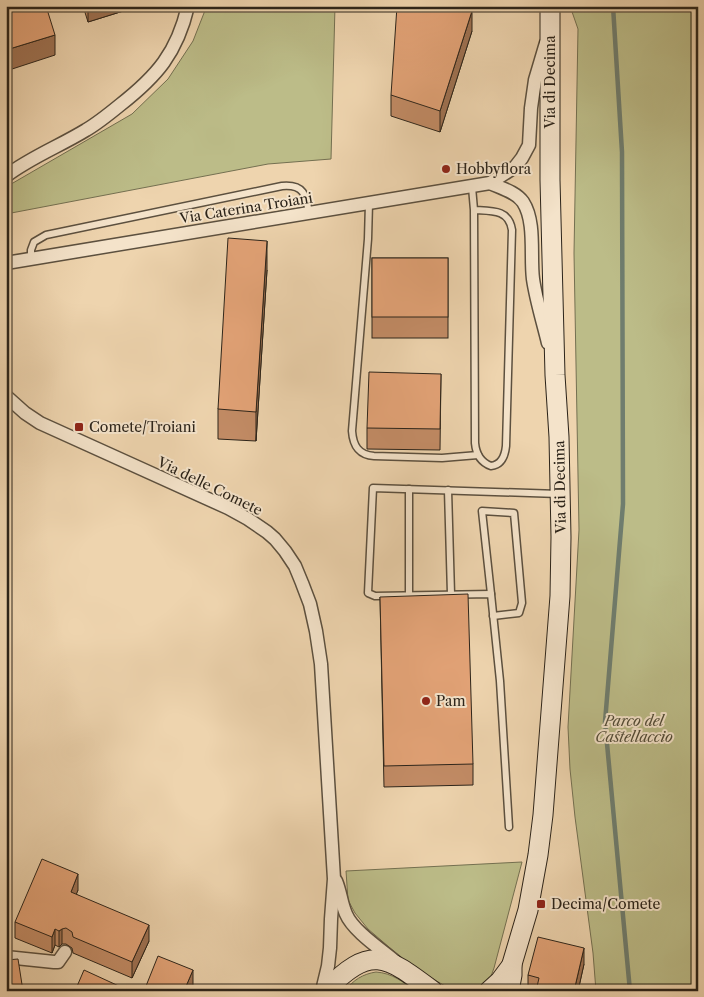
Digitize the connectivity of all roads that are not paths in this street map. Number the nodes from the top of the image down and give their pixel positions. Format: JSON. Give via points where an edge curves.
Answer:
{"nodes":[{"id":1,"x":188,"y":6,"type":"edge"},
{"id":2,"x":550,"y":6,"type":"edge"},
{"id":3,"x":550,"y":29,"type":"junction"},
{"id":4,"x":6,"y":176,"type":"edge"},
{"id":5,"x":490,"y":183,"type":"junction"},
{"id":6,"x":472,"y":187,"type":"junction"},
{"id":7,"x":369,"y":203,"type":"junction"},
{"id":8,"x":474,"y":210,"type":"junction"},
{"id":9,"x":309,"y":213,"type":"junction"},
{"id":10,"x":31,"y":258,"type":"junction"},
{"id":11,"x":6,"y":263,"type":"edge"},
{"id":12,"x":555,"y":375,"type":"junction"},
{"id":13,"x":6,"y":396,"type":"edge"},
{"id":14,"x":478,"y":455,"type":"junction"},
{"id":15,"x":409,"y":489,"type":"junction"},
{"id":16,"x":448,"y":490,"type":"junction"},
{"id":17,"x":560,"y":494,"type":"junction"},
{"id":18,"x":451,"y":594,"type":"junction"},
{"id":19,"x":491,"y":594,"type":"junction"},
{"id":20,"x":409,"y":595,"type":"junction"},
{"id":21,"x":493,"y":616,"type":"junction"},
{"id":22,"x":509,"y":827,"type":"dead end"},
{"id":23,"x":334,"y":879,"type":"junction"},
{"id":24,"x":65,"y":952,"type":"dead end"},
{"id":25,"x":6,"y":957,"type":"edge"},
{"id":26,"x":512,"y":964,"type":"junction"},
{"id":27,"x":404,"y":970,"type":"junction"},
{"id":28,"x":324,"y":991,"type":"edge"},
{"id":29,"x":433,"y":991,"type":"edge"},
{"id":30,"x":489,"y":991,"type":"edge"},
{"id":31,"x":509,"y":991,"type":"edge"}],
"edges":[{"from":1,"to":4,"type":"street","via":[[170,53],[141,88],[86,130]]},
{"from":2,"to":3,"type":"street","name":"Via di Decima"},
{"from":3,"to":5,"type":"street","name":"Via Caterina Troiani","via":[[534,80],[529,145],[515,167]]},
{"from":3,"to":12,"type":"street","name":"Via di Decima"},
{"from":5,"to":6,"type":"street","name":"Via Caterina Troiani"},
{"from":5,"to":12,"type":"street","via":[[516,195],[527,210],[533,279]]},
{"from":6,"to":7,"type":"street","name":"Via Caterina Troiani"},
{"from":6,"to":8,"type":"lane"},
{"from":7,"to":9,"type":"street","name":"Via Caterina Troiani"},
{"from":7,"to":14,"type":"lane","via":[[352,431],[354,445],[360,452],[374,456],[442,458]]},
{"from":8,"to":14,"type":"lane","via":[[475,443]]},
{"from":8,"to":14,"type":"lane","via":[[505,215],[510,221],[512,236],[506,452],[495,466],[487,465]]},
{"from":9,"to":10,"type":"street","name":"Via Caterina Troiani"},
{"from":9,"to":10,"type":"lane","via":[[304,193],[289,185],[282,186],[46,235],[34,242]]},
{"from":10,"to":11,"type":"street","name":"Via Caterina Troiani"},
{"from":12,"to":17,"type":"street","name":"Via di Decima"},
{"from":13,"to":23,"type":"street","name":"Via delle Comete","via":[[40,423],[237,512],[266,532],[285,551],[304,588],[318,639]]},
{"from":15,"to":16,"type":"lane"},
{"from":15,"to":20,"type":"lane"},
{"from":15,"to":20,"type":"lane","via":[[374,488],[368,593],[375,596]]},
{"from":16,"to":17,"type":"lane"},
{"from":16,"to":18,"type":"lane"},
{"from":17,"to":26,"type":"street","name":"Via di Decima","via":[[560,596],[542,823],[532,891]]},
{"from":18,"to":19,"type":"lane"},
{"from":18,"to":20,"type":"lane"},
{"from":19,"to":21,"type":"lane"},
{"from":19,"to":21,"type":"lane","via":[[482,511],[514,513],[522,603],[519,613]]},
{"from":21,"to":22,"type":"lane"},
{"from":23,"to":27,"type":"street","name":"Via delle Comete","via":[[350,922]]},
{"from":23,"to":28,"type":"street","name":"Via delle Comete"},
{"from":24,"to":25,"type":"street","via":[[58,962]]},
{"from":26,"to":30,"type":"street","name":"Via di Decima","via":[[500,982]]},
{"from":26,"to":31,"type":"street","name":"Via di Decima"},
{"from":27,"to":28,"type":"street","via":[[385,960],[369,960],[353,966]]},
{"from":27,"to":29,"type":"street"}]}
